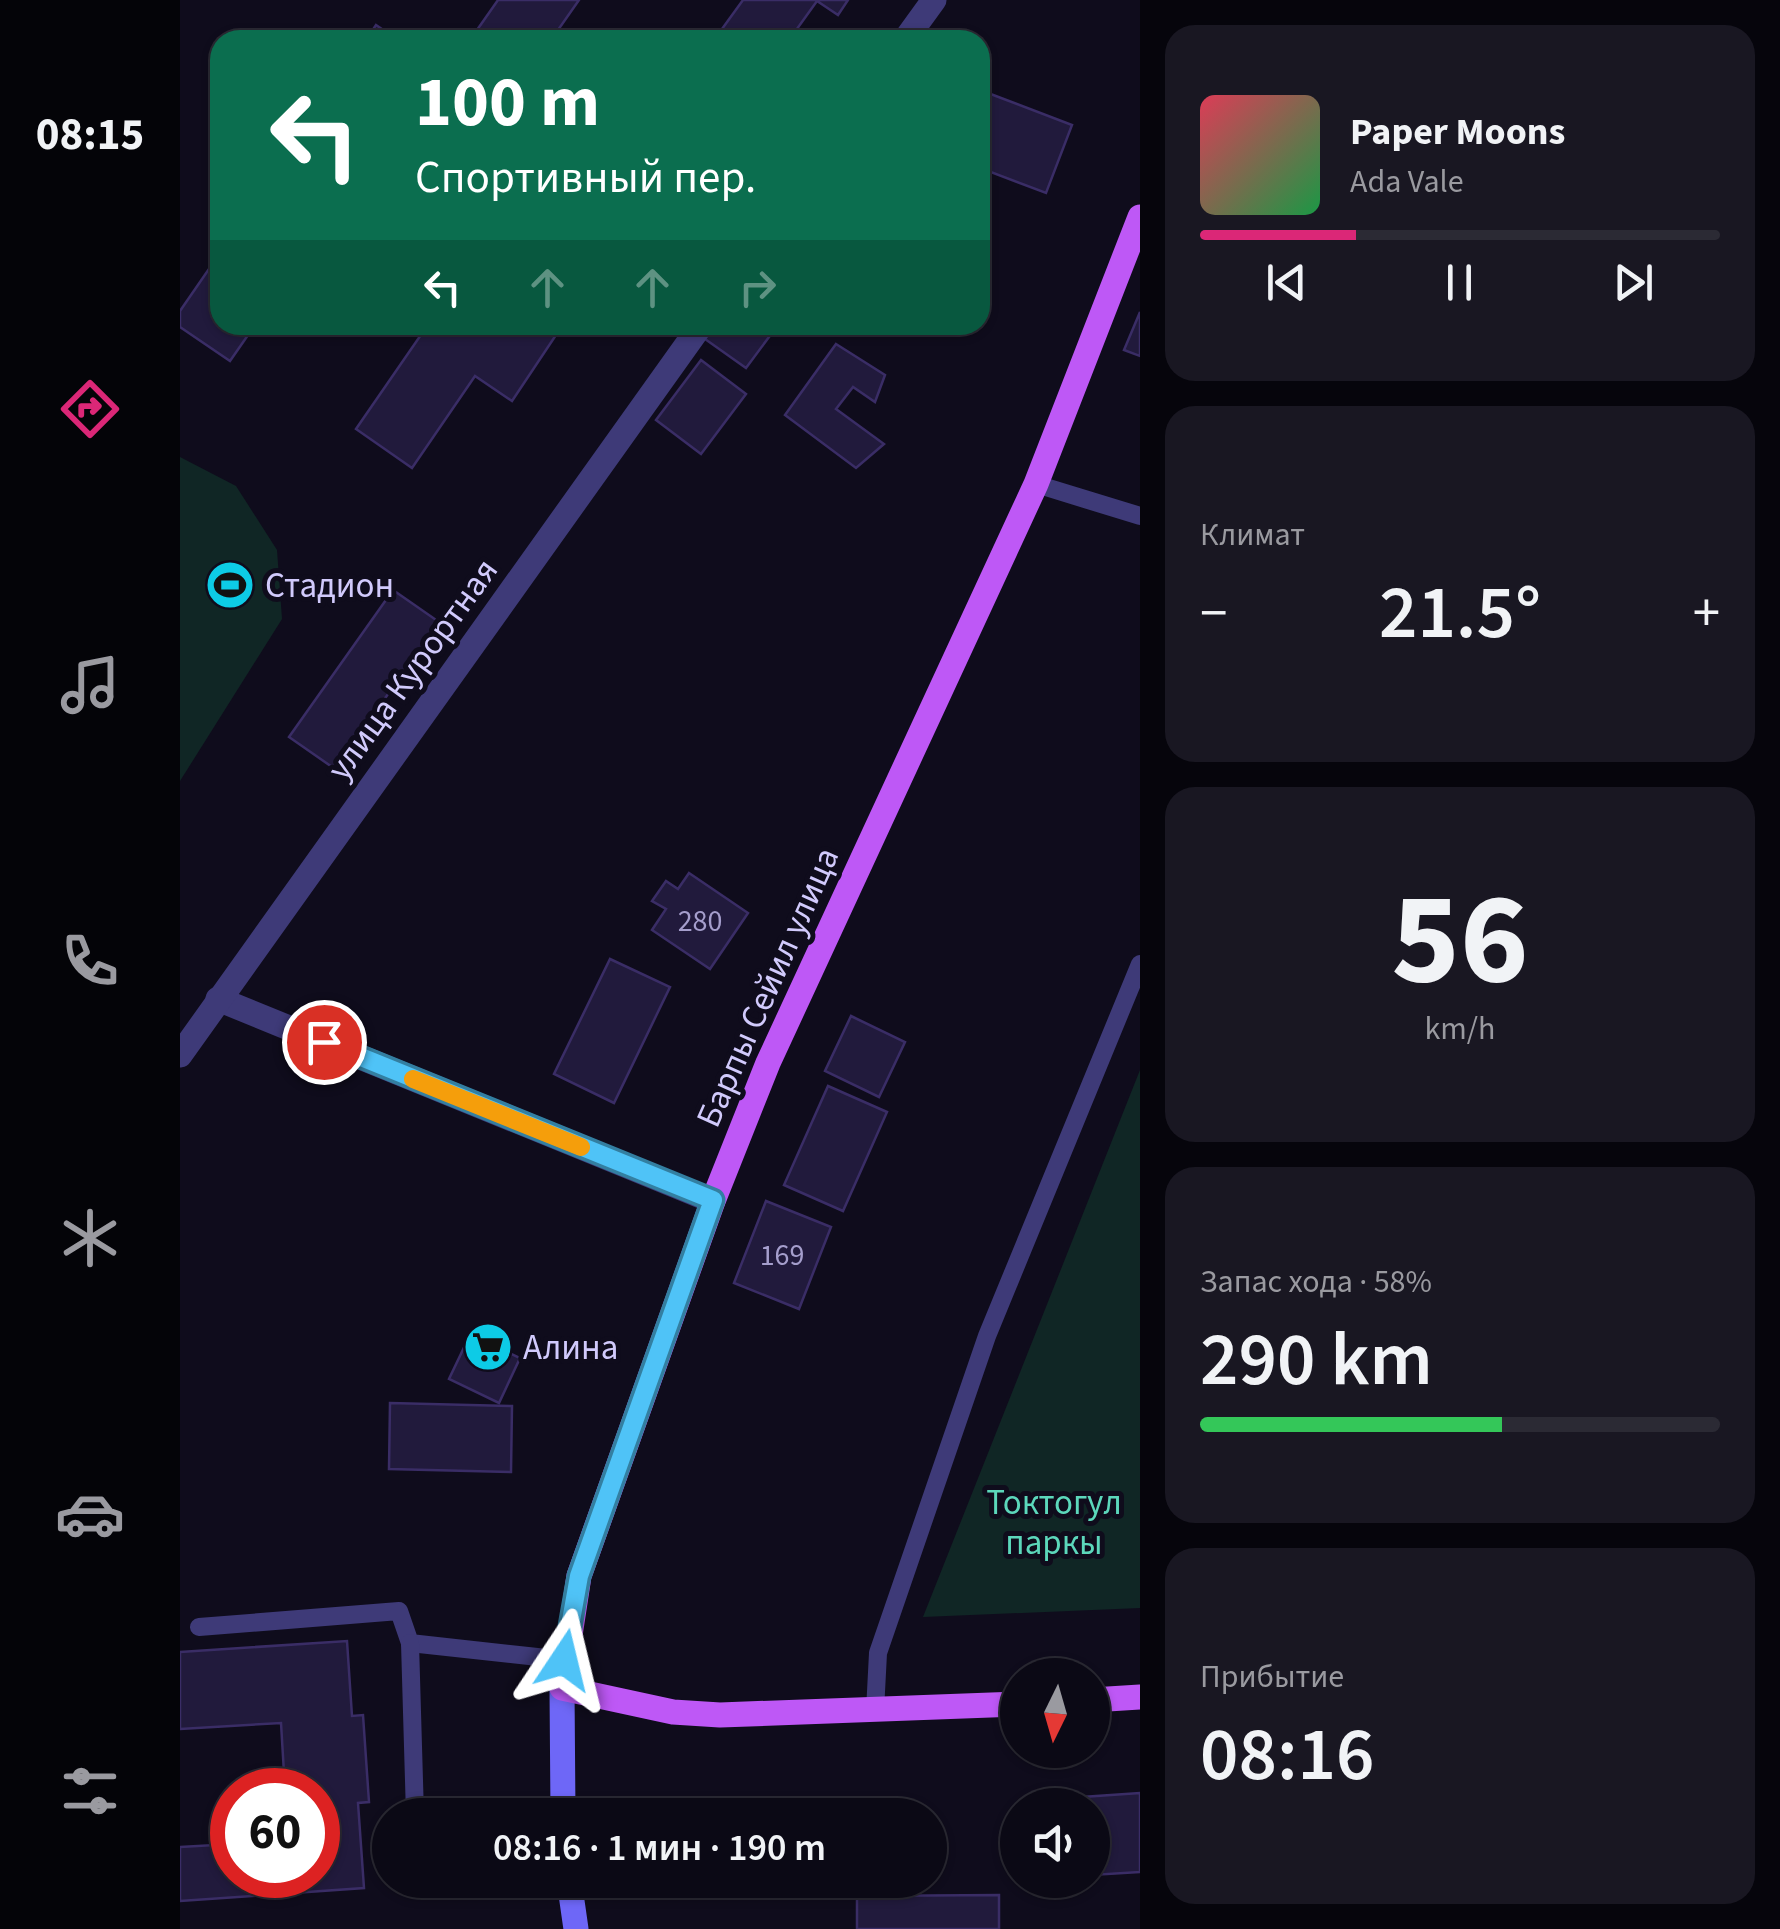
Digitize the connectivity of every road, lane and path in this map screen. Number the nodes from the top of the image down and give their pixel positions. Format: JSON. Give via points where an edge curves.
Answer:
{"nodes":[{"id":1,"x":934,"y":0,"type":"edge"},
{"id":2,"x":913,"y":30,"type":"edge"},
{"id":3,"x":1140,"y":216,"type":"edge"},
{"id":4,"x":694,"y":335,"type":"edge"},
{"id":5,"x":1036,"y":484,"type":"junction"},
{"id":6,"x":1140,"y":516,"type":"edge"},
{"id":7,"x":1140,"y":964,"type":"edge"},
{"id":8,"x":218,"y":999,"type":"junction"},
{"id":9,"x":180,"y":1055,"type":"edge"},
{"id":10,"x":713,"y":1200,"type":"junction"},
{"id":11,"x":199,"y":1626,"type":"dead end"},
{"id":12,"x":410,"y":1643,"type":"junction"},
{"id":13,"x":564,"y":1660,"type":"junction"},
{"id":14,"x":562,"y":1688,"type":"junction"},
{"id":15,"x":1140,"y":1697,"type":"edge"},
{"id":16,"x":1110,"y":1699,"type":"edge"},
{"id":17,"x":1000,"y":1705,"type":"edge"},
{"id":18,"x":875,"y":1712,"type":"junction"},
{"id":19,"x":415,"y":1798,"type":"edge"},
{"id":20,"x":563,"y":1798,"type":"edge"},
{"id":21,"x":572,"y":1898,"type":"edge"},
{"id":22,"x":576,"y":1929,"type":"edge"}],
"edges":[{"from":1,"to":2,"type":"street"},
{"from":3,"to":5,"type":"main road","name":"Барпы Сейил улица"},
{"from":4,"to":8,"type":"street","name":"улица Курортная"},
{"from":5,"to":6,"type":"lane"},
{"from":5,"to":10,"type":"main road","name":"Барпы Сейил улица","via":[[768,1063]]},
{"from":7,"to":18,"type":"lane","via":[[987,1336],[878,1653]]},
{"from":8,"to":9,"type":"street","name":"улица Курортная"},
{"from":8,"to":10,"type":"street"},
{"from":10,"to":13,"type":"main road","name":"Барпы Сейил улица","via":[[579,1576]]},
{"from":11,"to":12,"type":"lane","via":[[399,1611]]},
{"from":12,"to":13,"type":"lane"},
{"from":12,"to":19,"type":"lane"},
{"from":13,"to":14,"type":"main road","name":"Барпы Сейил улица"},
{"from":14,"to":18,"type":"main road","via":[[689,1713]]},
{"from":14,"to":20,"type":"main road","name":"Барпы Сейил улица"},
{"from":15,"to":16,"type":"main road"},
{"from":17,"to":18,"type":"main road"},
{"from":21,"to":22,"type":"main road"}]}
